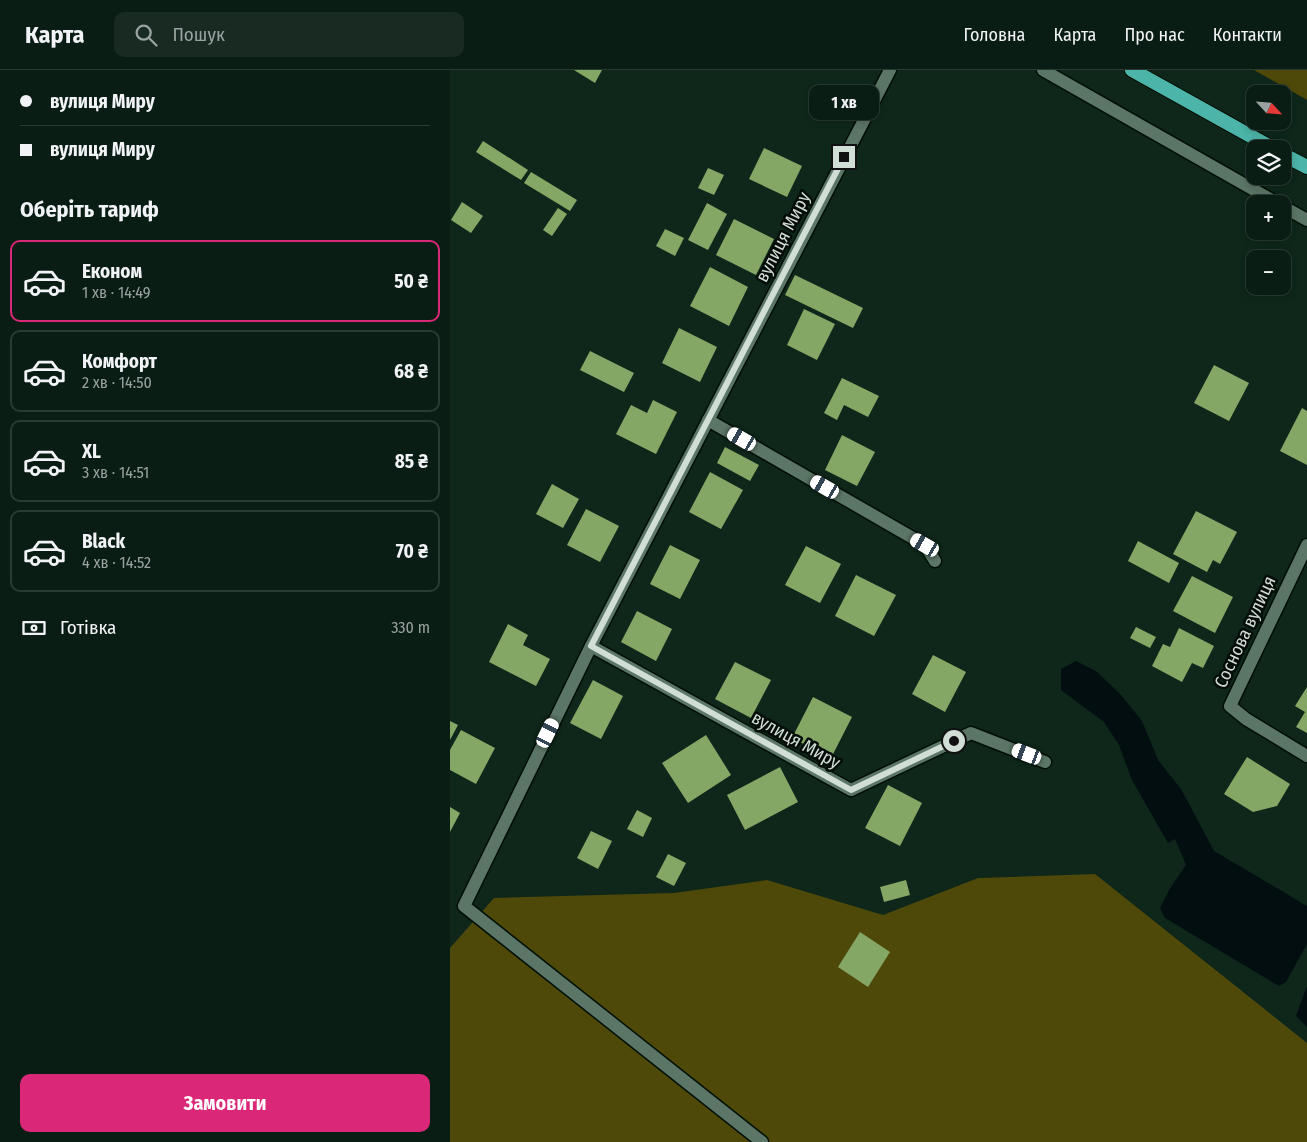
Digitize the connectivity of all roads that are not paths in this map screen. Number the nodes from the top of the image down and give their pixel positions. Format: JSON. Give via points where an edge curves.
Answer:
{"nodes":[{"id":1,"x":890,"y":70,"type":"edge"},
{"id":2,"x":1043,"y":70,"type":"edge"},
{"id":3,"x":1132,"y":70,"type":"edge"},
{"id":4,"x":1258,"y":140,"type":"edge"},
{"id":5,"x":1291,"y":159,"type":"edge"},
{"id":6,"x":1307,"y":167,"type":"edge"},
{"id":7,"x":1263,"y":195,"type":"edge"},
{"id":8,"x":1291,"y":211,"type":"edge"},
{"id":9,"x":1307,"y":220,"type":"edge"},
{"id":10,"x":708,"y":420,"type":"junction"},
{"id":11,"x":1307,"y":545,"type":"edge"},
{"id":12,"x":936,"y":561,"type":"dead end"},
{"id":13,"x":591,"y":646,"type":"junction"},
{"id":14,"x":1307,"y":756,"type":"edge"},
{"id":15,"x":1045,"y":762,"type":"dead end"},
{"id":16,"x":762,"y":1142,"type":"edge"}],
"edges":[{"from":1,"to":10,"type":"street","name":"вулиця Миру"},
{"from":2,"to":7,"type":"street"},
{"from":3,"to":4,"type":"highway"},
{"from":5,"to":6,"type":"highway"},
{"from":8,"to":9,"type":"street"},
{"from":10,"to":12,"type":"street","via":[[925,545]]},
{"from":10,"to":13,"type":"street","name":"вулиця Миру"},
{"from":11,"to":14,"type":"street","name":"Соснова вулиця","via":[[1230,706]]},
{"from":13,"to":15,"type":"street","name":"вулиця Миру","via":[[851,790],[971,733]]},
{"from":13,"to":16,"type":"street","name":"вулиця Миру","via":[[464,906]]}]}
